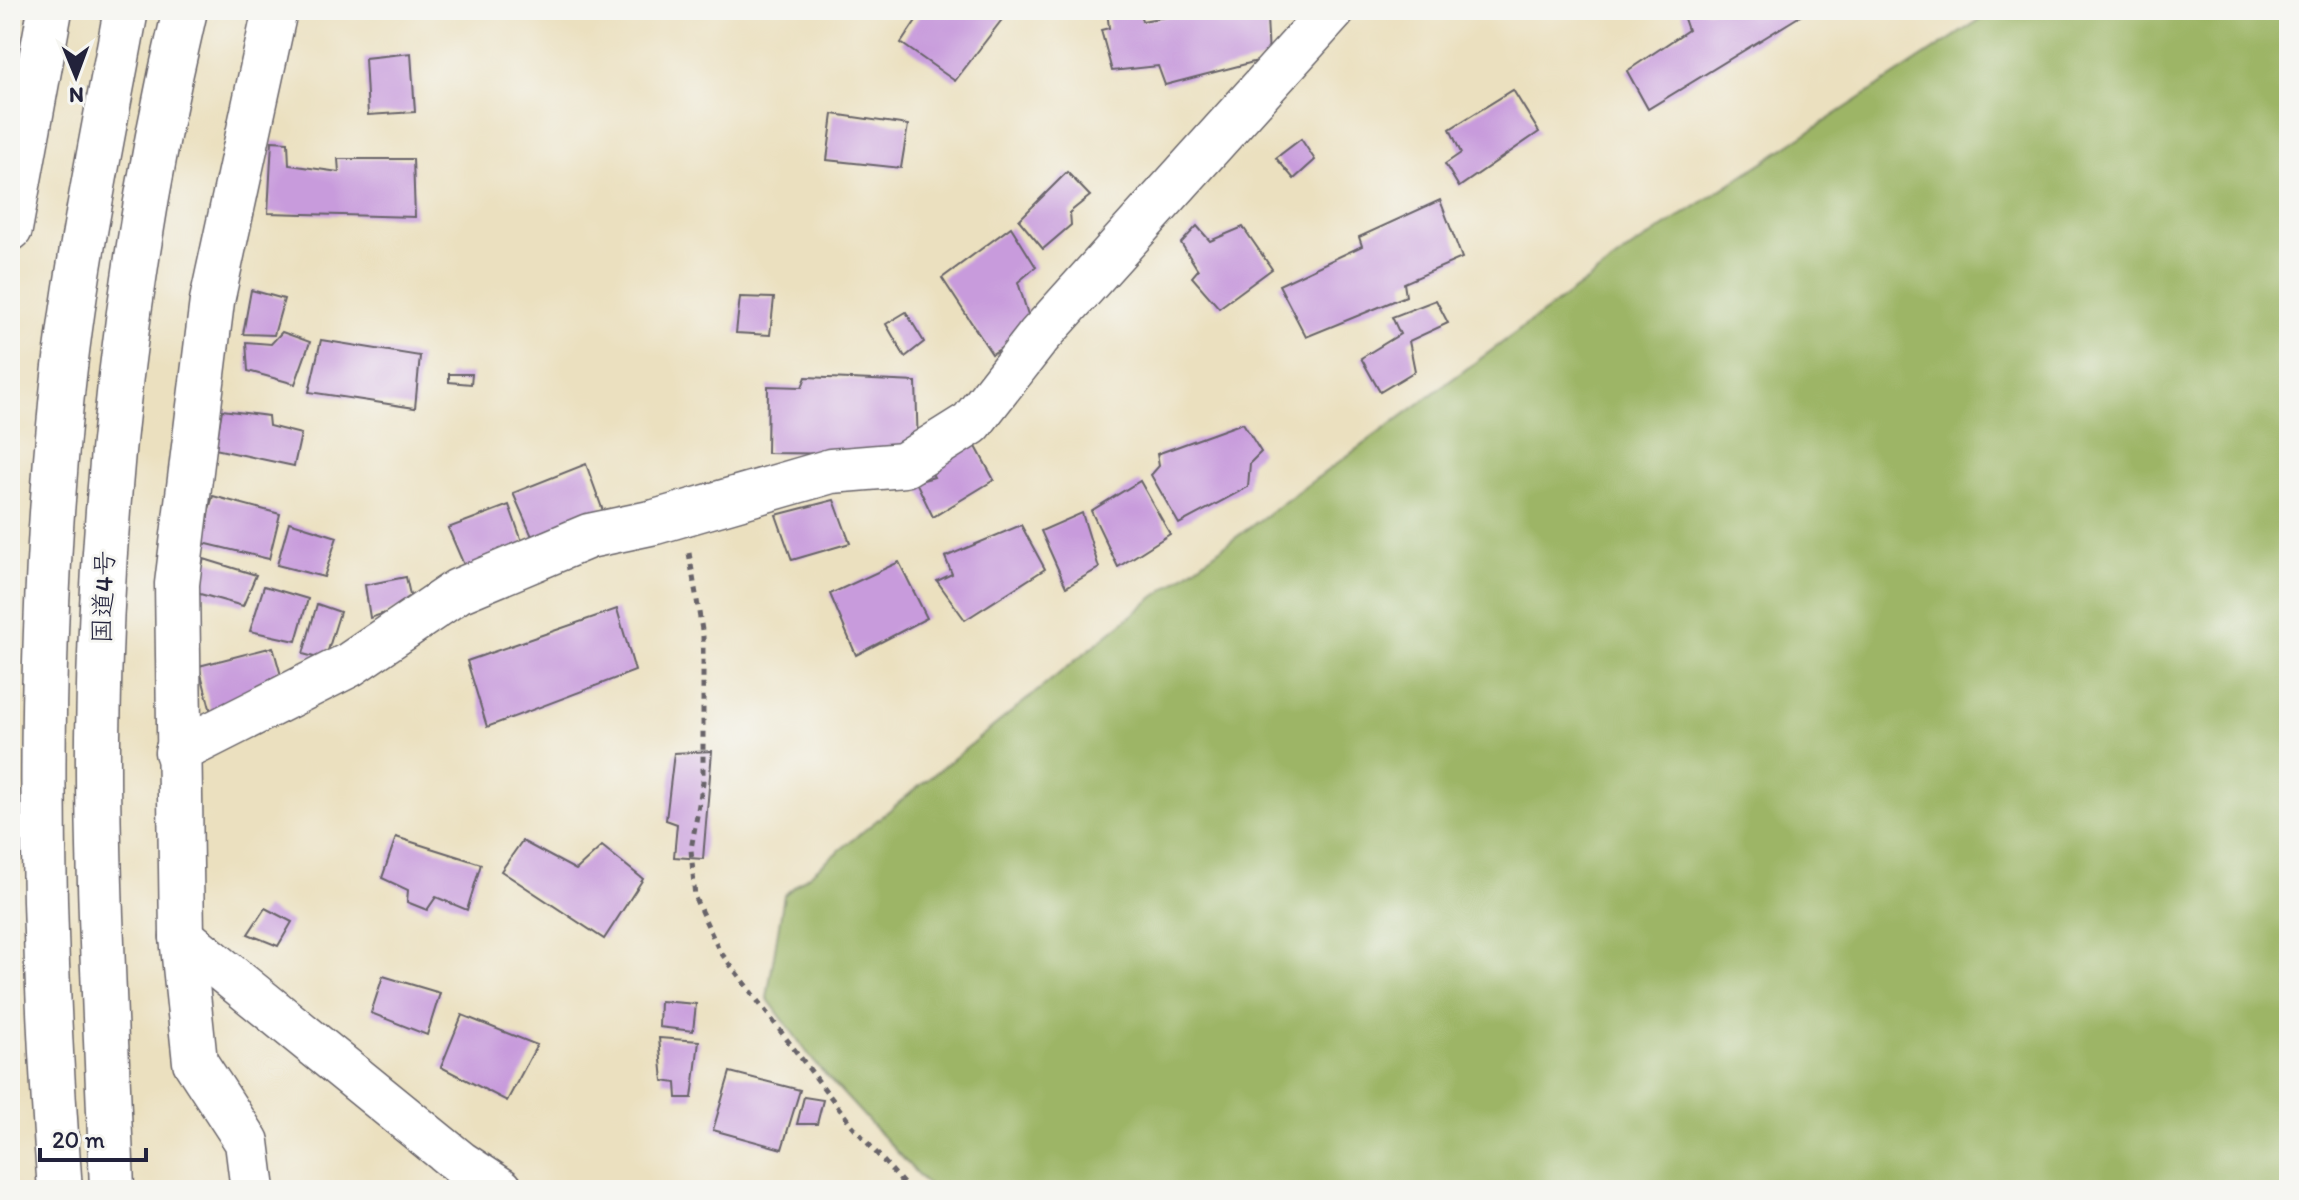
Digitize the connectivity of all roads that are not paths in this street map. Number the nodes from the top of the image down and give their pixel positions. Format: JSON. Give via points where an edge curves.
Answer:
{"nodes":[{"id":1,"x":50,"y":10,"type":"edge"},
{"id":2,"x":126,"y":10,"type":"edge"},
{"id":3,"x":185,"y":10,"type":"edge"},
{"id":4,"x":275,"y":10,"type":"edge"},
{"id":5,"x":1333,"y":10,"type":"edge"},
{"id":6,"x":10,"y":229,"type":"edge"},
{"id":7,"x":177,"y":752,"type":"junction"},
{"id":8,"x":182,"y":937,"type":"junction"},
{"id":9,"x":60,"y":1190,"type":"edge"},
{"id":10,"x":112,"y":1190,"type":"edge"},
{"id":11,"x":253,"y":1190,"type":"edge"},
{"id":12,"x":501,"y":1190,"type":"edge"}],
"edges":[{"from":1,"to":6,"type":"main road"},
{"from":2,"to":9,"type":"main road","name":"国道4号","via":[[61,403],[45,635],[43,877]]},
{"from":3,"to":10,"type":"main road","name":"国道4号","via":[[132,284],[105,527],[98,736]]},
{"from":4,"to":7,"type":"main road","via":[[212,301],[177,584]]},
{"from":5,"to":7,"type":"main road","via":[[1039,336],[971,423],[904,465],[831,471],[589,536],[458,591],[349,665]]},
{"from":7,"to":8,"type":"main road"},
{"from":8,"to":11,"type":"main road","via":[[195,1062],[247,1142]]},
{"from":8,"to":12,"type":"main road","via":[[460,1163]]}]}
